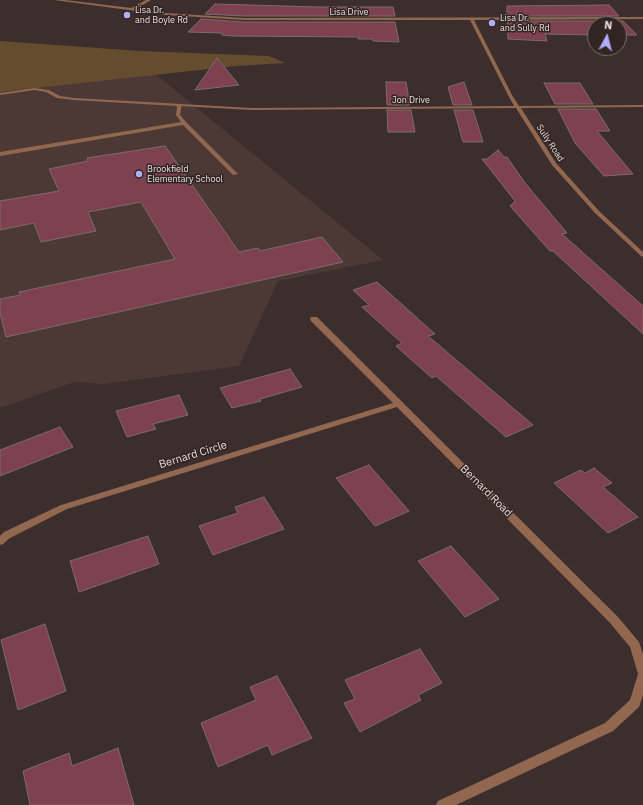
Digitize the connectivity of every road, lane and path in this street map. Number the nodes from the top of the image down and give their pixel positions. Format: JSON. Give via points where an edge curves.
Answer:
{"nodes":[{"id":1,"x":56,"y":0,"type":"edge"},
{"id":2,"x":150,"y":0,"type":"edge"},
{"id":3,"x":130,"y":11,"type":"junction"},
{"id":4,"x":643,"y":18,"type":"edge"},
{"id":5,"x":472,"y":19,"type":"junction"},
{"id":6,"x":0,"y":94,"type":"edge"},
{"id":7,"x":180,"y":105,"type":"junction"},
{"id":8,"x":643,"y":106,"type":"edge"},
{"id":9,"x":518,"y":107,"type":"junction"},
{"id":10,"x":184,"y":123,"type":"junction"},
{"id":11,"x":0,"y":154,"type":"edge"},
{"id":12,"x":235,"y":174,"type":"dead end"},
{"id":13,"x":643,"y":256,"type":"edge"},
{"id":14,"x":314,"y":319,"type":"dead end"},
{"id":15,"x":399,"y":404,"type":"junction"},
{"id":16,"x":0,"y":541,"type":"edge"},
{"id":17,"x":643,"y":674,"type":"edge"},
{"id":18,"x":442,"y":805,"type":"edge"}],
"edges":[{"from":1,"to":3,"type":"street","name":"Lisa Drive"},
{"from":2,"to":3,"type":"street"},
{"from":3,"to":5,"type":"street","name":"Lisa Drive","via":[[244,19]]},
{"from":4,"to":5,"type":"street","name":"Lisa Drive"},
{"from":5,"to":9,"type":"street","name":"Sully Road"},
{"from":6,"to":7,"type":"street","name":"Jon Drive","via":[[35,89],[74,99]]},
{"from":7,"to":9,"type":"street","name":"Jon Drive","via":[[252,109]]},
{"from":7,"to":10,"type":"street","via":[[178,115]]},
{"from":8,"to":9,"type":"street","name":"Jon Drive"},
{"from":9,"to":13,"type":"street","name":"Sully Road","via":[[565,178]]},
{"from":10,"to":11,"type":"street"},
{"from":10,"to":12,"type":"street"},
{"from":14,"to":15,"type":"street","name":"Bernard Road"},
{"from":15,"to":16,"type":"street","name":"Bernard Circle","via":[[64,508],[7,535]]},
{"from":15,"to":17,"type":"street","name":"Bernard Road","via":[[614,620],[635,645]]},
{"from":17,"to":18,"type":"street","name":"Bernard Road","via":[[635,703],[609,727]]}]}
